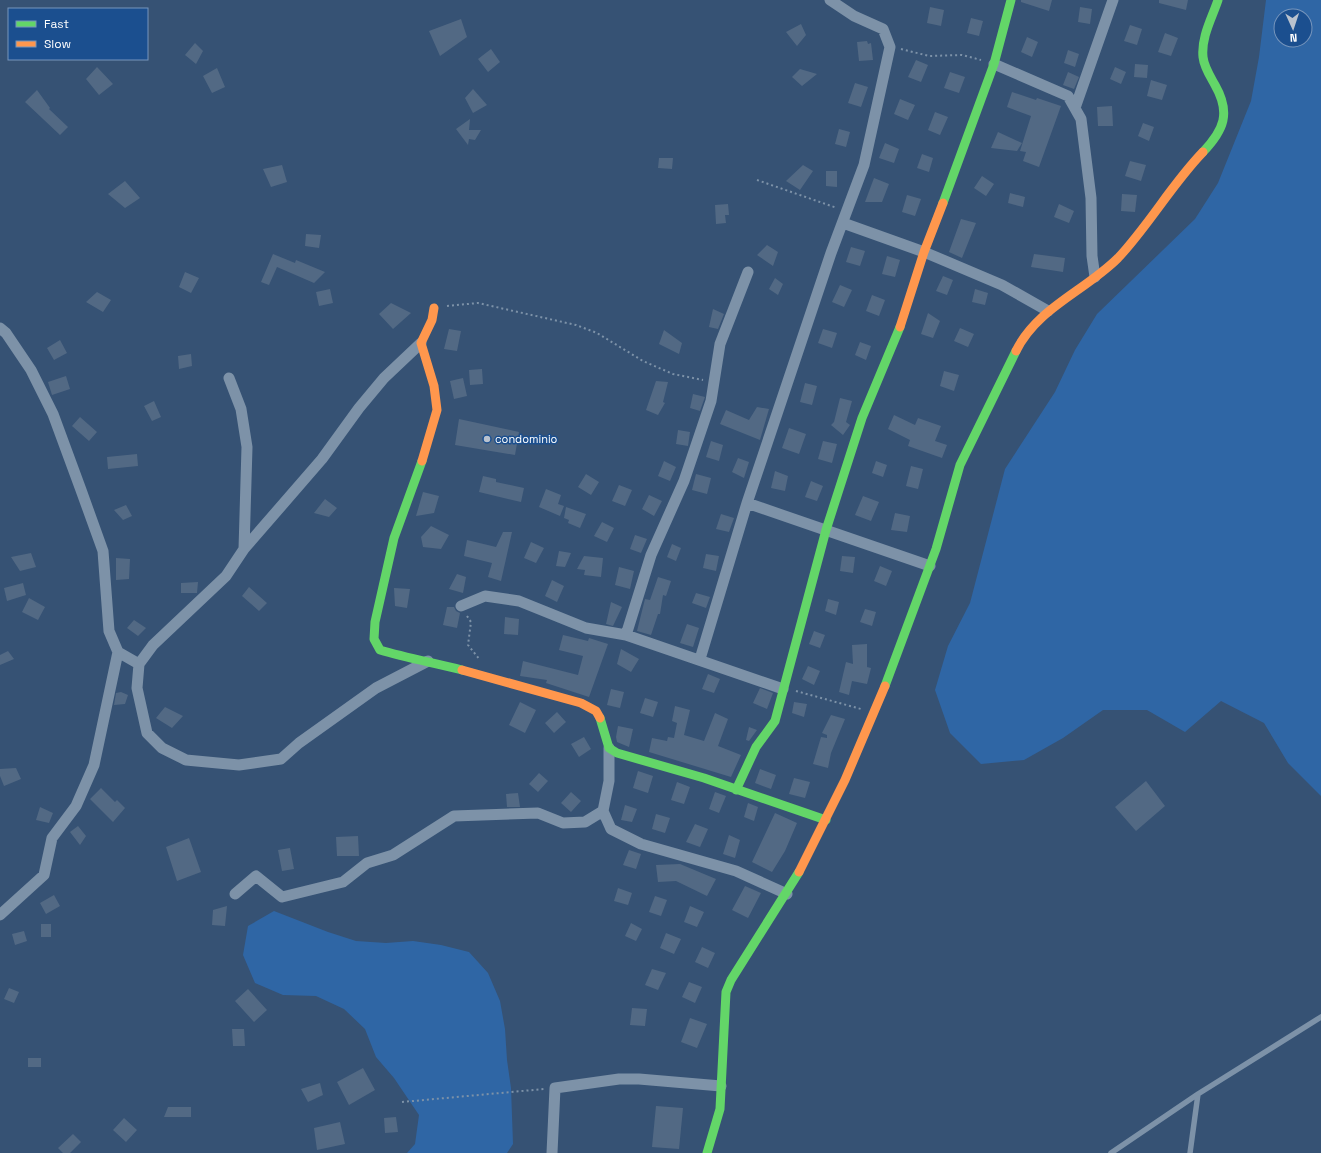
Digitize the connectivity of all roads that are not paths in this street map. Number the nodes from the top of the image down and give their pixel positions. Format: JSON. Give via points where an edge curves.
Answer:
{"nodes":[{"id":1,"x":830,"y":0,"type":"edge"},
{"id":2,"x":1011,"y":0,"type":"edge"},
{"id":3,"x":1113,"y":0,"type":"edge"},
{"id":4,"x":1218,"y":0,"type":"edge"},
{"id":5,"x":994,"y":64,"type":"junction"},
{"id":6,"x":1074,"y":108,"type":"junction"},
{"id":7,"x":845,"y":217,"type":"junction"},
{"id":8,"x":924,"y":252,"type":"junction"},
{"id":9,"x":748,"y":272,"type":"dead end"},
{"id":10,"x":1095,"y":277,"type":"junction"},
{"id":11,"x":434,"y":308,"type":"road end"},
{"id":12,"x":1048,"y":311,"type":"junction"},
{"id":13,"x":0,"y":328,"type":"edge"},
{"id":14,"x":421,"y":343,"type":"junction"},
{"id":15,"x":229,"y":378,"type":"dead end"},
{"id":16,"x":747,"y":503,"type":"junction"},
{"id":17,"x":826,"y":530,"type":"junction"},
{"id":18,"x":244,"y":549,"type":"junction"},
{"id":19,"x":930,"y":566,"type":"junction"},
{"id":20,"x":461,"y":606,"type":"road end"},
{"id":21,"x":626,"y":635,"type":"junction"},
{"id":22,"x":118,"y":652,"type":"junction"},
{"id":23,"x":700,"y":659,"type":"junction"},
{"id":24,"x":428,"y":661,"type":"junction"},
{"id":25,"x":139,"y":664,"type":"junction"},
{"id":26,"x":783,"y":689,"type":"junction"},
{"id":27,"x":609,"y":748,"type":"junction"},
{"id":28,"x":736,"y":790,"type":"junction"},
{"id":29,"x":603,"y":811,"type":"junction"},
{"id":30,"x":826,"y":820,"type":"junction"},
{"id":31,"x":235,"y":894,"type":"dead end"},
{"id":32,"x":787,"y":894,"type":"junction"},
{"id":33,"x":0,"y":915,"type":"edge"},
{"id":34,"x":1321,"y":1017,"type":"edge"},
{"id":35,"x":721,"y":1086,"type":"junction"},
{"id":36,"x":1198,"y":1094,"type":"junction"},
{"id":37,"x":552,"y":1153,"type":"edge"},
{"id":38,"x":707,"y":1153,"type":"edge"},
{"id":39,"x":1111,"y":1153,"type":"edge"},
{"id":40,"x":1190,"y":1153,"type":"edge"}],
"edges":[{"from":1,"to":7,"type":"street","via":[[854,16],[883,29],[890,47],[864,165]]},
{"from":2,"to":5,"type":"street"},
{"from":3,"to":6,"type":"street"},
{"from":4,"to":10,"type":"street","via":[[1205,38],[1203,57],[1206,70],[1216,84],[1223,102],[1224,117],[1218,132],[1152,217]]},
{"from":5,"to":6,"type":"street","via":[[1068,96]]},
{"from":5,"to":8,"type":"street"},
{"from":6,"to":10,"type":"street","via":[[1081,119],[1091,198]]},
{"from":7,"to":8,"type":"street"},
{"from":7,"to":16,"type":"street"},
{"from":8,"to":12,"type":"street","via":[[1002,285]]},
{"from":8,"to":17,"type":"street","via":[[904,317],[862,418]]},
{"from":9,"to":21,"type":"street","via":[[720,344],[715,382],[684,481],[651,555]]},
{"from":10,"to":12,"type":"street"},
{"from":11,"to":14,"type":"street","via":[[432,320]]},
{"from":12,"to":19,"type":"street","via":[[1032,324],[1022,338],[960,465]]},
{"from":13,"to":22,"type":"street","via":[[31,370],[53,414],[81,490],[103,551],[109,631]]},
{"from":14,"to":18,"type":"street","via":[[384,378],[322,459]]},
{"from":14,"to":24,"type":"street","via":[[434,386],[437,410],[394,538],[375,622],[374,639],[380,650]]},
{"from":15,"to":18,"type":"street","via":[[241,409],[247,447]]},
{"from":16,"to":17,"type":"street"},
{"from":16,"to":23,"type":"street"},
{"from":17,"to":19,"type":"street"},
{"from":17,"to":26,"type":"street"},
{"from":18,"to":25,"type":"street","via":[[226,576],[153,645]]},
{"from":19,"to":30,"type":"street","via":[[875,713]]},
{"from":20,"to":21,"type":"street","via":[[485,596],[519,601],[586,628]]},
{"from":21,"to":23,"type":"street"},
{"from":22,"to":25,"type":"street"},
{"from":22,"to":33,"type":"street","via":[[94,765],[76,806],[52,838],[44,875]]},
{"from":23,"to":26,"type":"street"},
{"from":24,"to":25,"type":"street","via":[[376,688],[299,743],[281,759],[239,765],[186,760],[162,748],[147,733],[137,688]]},
{"from":24,"to":27,"type":"street","via":[[581,703],[596,711],[601,719]]},
{"from":26,"to":28,"type":"street","via":[[775,721],[756,747]]},
{"from":27,"to":28,"type":"street","via":[[617,753]]},
{"from":27,"to":29,"type":"street","via":[[609,781]]},
{"from":28,"to":30,"type":"street"},
{"from":29,"to":31,"type":"street","via":[[585,822],[563,823],[538,813],[454,816],[393,854],[367,863],[343,882],[282,897],[256,876]]},
{"from":29,"to":32,"type":"street","via":[[611,829],[641,844],[736,871]]},
{"from":30,"to":32,"type":"street"},
{"from":32,"to":35,"type":"street","via":[[726,992]]},
{"from":34,"to":36,"type":"lane"},
{"from":35,"to":37,"type":"street","via":[[626,1079],[555,1088]]},
{"from":35,"to":38,"type":"street","via":[[720,1109]]},
{"from":36,"to":39,"type":"lane"},
{"from":36,"to":40,"type":"lane"}]}
